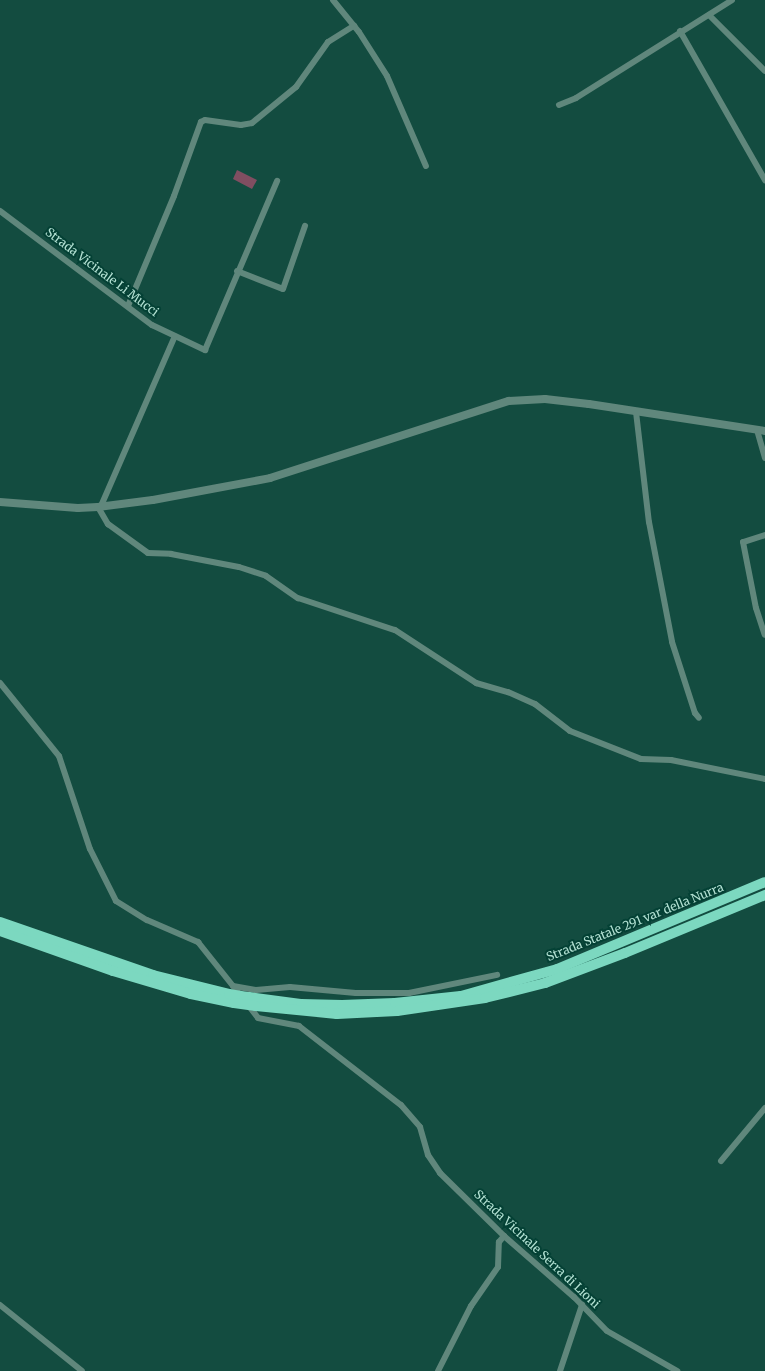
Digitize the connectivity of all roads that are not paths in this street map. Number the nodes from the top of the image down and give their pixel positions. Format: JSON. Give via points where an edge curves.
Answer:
{"nodes":[{"id":1,"x":333,"y":0,"type":"edge"},
{"id":2,"x":732,"y":0,"type":"edge"},
{"id":3,"x":722,"y":2,"type":"edge"},
{"id":4,"x":710,"y":15,"type":"junction"},
{"id":5,"x":354,"y":26,"type":"junction"},
{"id":6,"x":680,"y":31,"type":"junction"},
{"id":7,"x":765,"y":71,"type":"edge"},
{"id":8,"x":559,"y":105,"type":"dead end"},
{"id":9,"x":426,"y":166,"type":"dead end"},
{"id":10,"x":765,"y":180,"type":"edge"},
{"id":11,"x":277,"y":181,"type":"dead end"},
{"id":12,"x":0,"y":210,"type":"edge"},
{"id":13,"x":305,"y":226,"type":"dead end"},
{"id":14,"x":238,"y":271,"type":"junction"},
{"id":15,"x":128,"y":306,"type":"junction"},
{"id":16,"x":175,"y":336,"type":"junction"},
{"id":17,"x":636,"y":412,"type":"junction"},
{"id":18,"x":761,"y":431,"type":"edge"},
{"id":19,"x":765,"y":458,"type":"edge"},
{"id":20,"x":0,"y":502,"type":"edge"},
{"id":21,"x":100,"y":506,"type":"junction"},
{"id":22,"x":765,"y":535,"type":"edge"},
{"id":23,"x":765,"y":635,"type":"edge"},
{"id":24,"x":0,"y":683,"type":"edge"},
{"id":25,"x":699,"y":718,"type":"dead end"},
{"id":26,"x":765,"y":779,"type":"edge"},
{"id":27,"x":765,"y":882,"type":"edge"},
{"id":28,"x":765,"y":895,"type":"edge"},
{"id":29,"x":0,"y":922,"type":"edge"},
{"id":30,"x":0,"y":931,"type":"edge"},
{"id":31,"x":497,"y":975,"type":"dead end"},
{"id":32,"x":232,"y":994,"type":"junction"},
{"id":33,"x":765,"y":1108,"type":"edge"},
{"id":34,"x":720,"y":1161,"type":"dead end"},
{"id":35,"x":504,"y":1236,"type":"junction"},
{"id":36,"x":0,"y":1305,"type":"edge"},
{"id":37,"x":582,"y":1305,"type":"junction"},
{"id":38,"x":82,"y":1371,"type":"edge"},
{"id":39,"x":438,"y":1371,"type":"edge"},
{"id":40,"x":560,"y":1371,"type":"edge"},
{"id":41,"x":677,"y":1371,"type":"edge"}],
"edges":[{"from":1,"to":5,"type":"street"},
{"from":2,"to":3,"type":"street"},
{"from":3,"to":4,"type":"street"},
{"from":4,"to":6,"type":"street"},
{"from":4,"to":7,"type":"street"},
{"from":5,"to":9,"type":"street","via":[[387,76]]},
{"from":5,"to":15,"type":"street","via":[[328,42],[296,87],[252,123],[241,125],[205,120],[201,122],[174,196]]},
{"from":6,"to":8,"type":"street","via":[[576,98]]},
{"from":6,"to":10,"type":"street"},
{"from":11,"to":14,"type":"street","name":"Strada Vicinale Li Mucci"},
{"from":12,"to":15,"type":"street","name":"Strada Vicinale Li Mucci"},
{"from":13,"to":14,"type":"street","via":[[282,289]]},
{"from":14,"to":16,"type":"street","name":"Strada Vicinale Li Mucci","via":[[205,350]]},
{"from":15,"to":16,"type":"street","name":"Strada Vicinale Li Mucci","via":[[152,325]]},
{"from":16,"to":21,"type":"street"},
{"from":17,"to":18,"type":"street"},
{"from":17,"to":21,"type":"street","via":[[545,399],[509,401],[270,478],[153,500]]},
{"from":17,"to":25,"type":"street","via":[[649,522],[672,642],[695,713]]},
{"from":18,"to":19,"type":"street"},
{"from":20,"to":21,"type":"street","via":[[78,508]]},
{"from":21,"to":26,"type":"street","via":[[108,524],[148,554],[170,554],[239,566],[266,576],[298,598],[395,630],[476,683],[508,692],[534,704],[570,731],[640,759],[671,760]]},
{"from":22,"to":23,"type":"street","via":[[743,542],[756,608]]},
{"from":24,"to":32,"type":"street","name":"Strada Vicinale Serra di Lioni","via":[[59,756],[90,849],[116,902],[141,917],[198,942]]},
{"from":27,"to":32,"type":"highway","name":"Strada Statale 291 var della Nurra","bridge":true,"via":[[557,969],[461,996],[395,1003],[342,1005],[301,1004]]},
{"from":28,"to":32,"type":"highway","name":"Strada Statale 291 var della Nurra","bridge":true,"via":[[545,983],[485,998],[397,1011],[337,1014],[256,1006]]},
{"from":29,"to":32,"type":"highway","name":"Strada Statale 291 var della Nurra","via":[[153,975]]},
{"from":30,"to":32,"type":"highway","name":"Strada Statale 291 var della Nurra","via":[[136,978],[191,994]]},
{"from":31,"to":32,"type":"street","via":[[409,993],[356,993],[290,987]]},
{"from":32,"to":35,"type":"street","name":"Strada Vicinale Serra di Lioni","via":[[258,1018],[299,1026],[401,1105],[420,1127],[428,1155],[440,1173]]},
{"from":33,"to":34,"type":"street"},
{"from":35,"to":37,"type":"street","name":"Strada Vicinale Serra di Lioni"},
{"from":35,"to":39,"type":"street","via":[[499,1242],[498,1267],[471,1306]]},
{"from":36,"to":38,"type":"street"},
{"from":37,"to":40,"type":"street"},
{"from":37,"to":41,"type":"street","name":"Strada Vicinale Serra di Lioni","via":[[607,1331]]}]}
